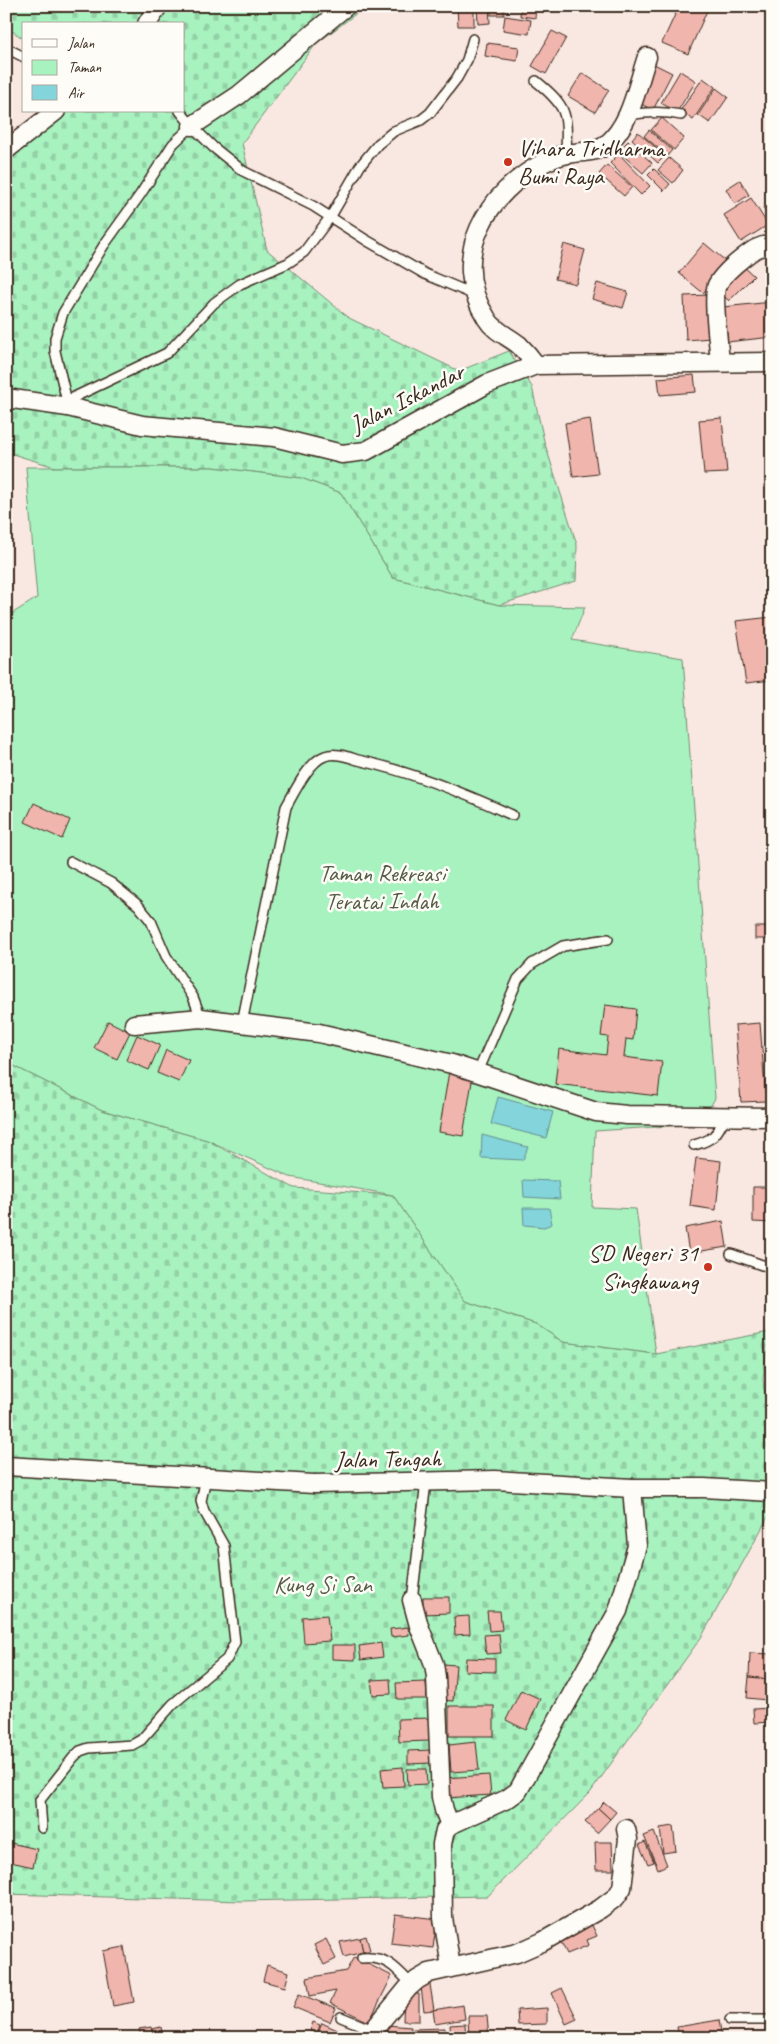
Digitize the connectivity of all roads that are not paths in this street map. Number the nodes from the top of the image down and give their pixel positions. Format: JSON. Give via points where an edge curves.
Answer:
{"nodes":[{"id":1,"x":158,"y":6,"type":"edge"},
{"id":2,"x":346,"y":6,"type":"edge"},
{"id":3,"x":148,"y":22,"type":"edge"},
{"id":4,"x":473,"y":39,"type":"dead end"},
{"id":5,"x":6,"y":48,"type":"edge"},
{"id":6,"x":22,"y":56,"type":"edge"},
{"id":7,"x":647,"y":57,"type":"dead end"},
{"id":8,"x":536,"y":81,"type":"dead end"},
{"id":9,"x":55,"y":112,"type":"edge"},
{"id":10,"x":181,"y":112,"type":"edge"},
{"id":11,"x":628,"y":115,"type":"junction"},
{"id":12,"x":681,"y":115,"type":"dead end"},
{"id":13,"x":192,"y":126,"type":"junction"},
{"id":14,"x":6,"y":150,"type":"edge"},
{"id":15,"x":566,"y":155,"type":"junction"},
{"id":16,"x":331,"y":216,"type":"junction"},
{"id":17,"x":772,"y":246,"type":"edge"},
{"id":18,"x":476,"y":295,"type":"junction"},
{"id":19,"x":720,"y":362,"type":"junction"},
{"id":20,"x":772,"y":362,"type":"edge"},
{"id":21,"x":536,"y":365,"type":"junction"},
{"id":22,"x":6,"y":398,"type":"edge"},
{"id":23,"x":67,"y":404,"type":"junction"},
{"id":24,"x":512,"y":815,"type":"dead end"},
{"id":25,"x":71,"y":862,"type":"dead end"},
{"id":26,"x":608,"y":939,"type":"dead end"},
{"id":27,"x":201,"y":1018,"type":"junction"},
{"id":28,"x":242,"y":1023,"type":"junction"},
{"id":29,"x":134,"y":1024,"type":"dead end"},
{"id":30,"x":478,"y":1072,"type":"junction"},
{"id":31,"x":725,"y":1117,"type":"junction"},
{"id":32,"x":772,"y":1117,"type":"edge"},
{"id":33,"x":694,"y":1145,"type":"dead end"},
{"id":34,"x":730,"y":1254,"type":"dead end"},
{"id":35,"x":772,"y":1266,"type":"edge"},
{"id":36,"x":6,"y":1466,"type":"edge"},
{"id":37,"x":206,"y":1478,"type":"junction"},
{"id":38,"x":426,"y":1482,"type":"junction"},
{"id":39,"x":632,"y":1488,"type":"junction"},
{"id":40,"x":772,"y":1492,"type":"edge"},
{"id":41,"x":412,"y":1600,"type":"joint"},
{"id":42,"x":450,"y":1825,"type":"junction"},
{"id":43,"x":42,"y":1828,"type":"dead end"},
{"id":44,"x":626,"y":1829,"type":"dead end"},
{"id":45,"x":362,"y":1958,"type":"dead end"},
{"id":46,"x":451,"y":1967,"type":"junction"},
{"id":47,"x":412,"y":1985,"type":"junction"},
{"id":48,"x":341,"y":2017,"type":"dead end"},
{"id":49,"x":730,"y":2020,"type":"dead end"},
{"id":50,"x":772,"y":2020,"type":"edge"},
{"id":51,"x":370,"y":2034,"type":"edge"}],
"edges":[{"from":1,"to":3,"type":"street"},
{"from":2,"to":13,"type":"street","via":[[239,95]]},
{"from":4,"to":16,"type":"lane","via":[[457,78],[430,113],[394,131],[378,144],[360,166]]},
{"from":5,"to":6,"type":"lane"},
{"from":7,"to":11,"type":"street"},
{"from":8,"to":15,"type":"lane","via":[[556,97],[566,113]]},
{"from":9,"to":14,"type":"street"},
{"from":10,"to":13,"type":"lane"},
{"from":11,"to":12,"type":"lane","via":[[668,112]]},
{"from":11,"to":15,"type":"street","via":[[605,146],[596,151]]},
{"from":13,"to":16,"type":"lane","via":[[243,172]]},
{"from":13,"to":23,"type":"lane","via":[[173,144],[104,245],[63,313],[55,338],[55,352]]},
{"from":15,"to":18,"type":"street","via":[[522,175],[488,212],[473,241],[471,260]]},
{"from":16,"to":18,"type":"lane","via":[[425,274]]},
{"from":16,"to":23,"type":"lane","via":[[304,252],[288,263],[240,284],[214,303],[167,353]]},
{"from":17,"to":19,"type":"street","via":[[765,245],[750,252],[716,286]]},
{"from":18,"to":21,"type":"street","via":[[487,319],[518,344]]},
{"from":19,"to":20,"type":"street","name":"Jalan Iskandar"},
{"from":19,"to":21,"type":"street","name":"Jalan Iskandar"},
{"from":21,"to":23,"type":"street","name":"Jalan Iskandar","via":[[487,384],[366,451],[342,454],[274,437],[142,425]]},
{"from":22,"to":23,"type":"street","name":"Jalan Iskandar"},
{"from":24,"to":28,"type":"lane","via":[[454,789],[381,765],[336,755],[316,761],[286,807]]},
{"from":25,"to":27,"type":"lane","via":[[111,883],[138,905],[151,921],[166,956],[193,997]]},
{"from":26,"to":30,"type":"lane","via":[[563,946],[532,964],[518,979]]},
{"from":27,"to":28,"type":"street"},
{"from":27,"to":29,"type":"street"},
{"from":28,"to":30,"type":"street","via":[[319,1033]]},
{"from":30,"to":31,"type":"street","via":[[596,1112],[627,1116]]},
{"from":31,"to":32,"type":"street"},
{"from":31,"to":33,"type":"lane","via":[[713,1137]]},
{"from":34,"to":35,"type":"lane"},
{"from":36,"to":37,"type":"street","name":"Jalan Tengah"},
{"from":37,"to":38,"type":"street","name":"Jalan Tengah","via":[[314,1484]]},
{"from":37,"to":43,"type":"lane","via":[[201,1502],[224,1546],[228,1564],[235,1642],[232,1650],[223,1663],[173,1704],[141,1740],[123,1747],[80,1751],[40,1800]]},
{"from":38,"to":39,"type":"street","name":"Jalan Tengah","via":[[495,1480]]},
{"from":38,"to":41,"type":"lane"},
{"from":39,"to":40,"type":"street","name":"Jalan Tengah"},
{"from":39,"to":42,"type":"street","via":[[637,1546],[618,1611],[518,1791],[507,1800]]},
{"from":41,"to":42,"type":"street","via":[[434,1664],[442,1797]]},
{"from":42,"to":46,"type":"street","via":[[445,1830],[442,1844],[443,1918]]},
{"from":44,"to":46,"type":"street","via":[[628,1840],[622,1888],[616,1897],[542,1942],[517,1953]]},
{"from":45,"to":47,"type":"lane","via":[[384,1960]]},
{"from":46,"to":47,"type":"street","via":[[429,1973]]},
{"from":47,"to":51,"type":"street"},
{"from":48,"to":51,"type":"lane"},
{"from":49,"to":50,"type":"lane"}]}
